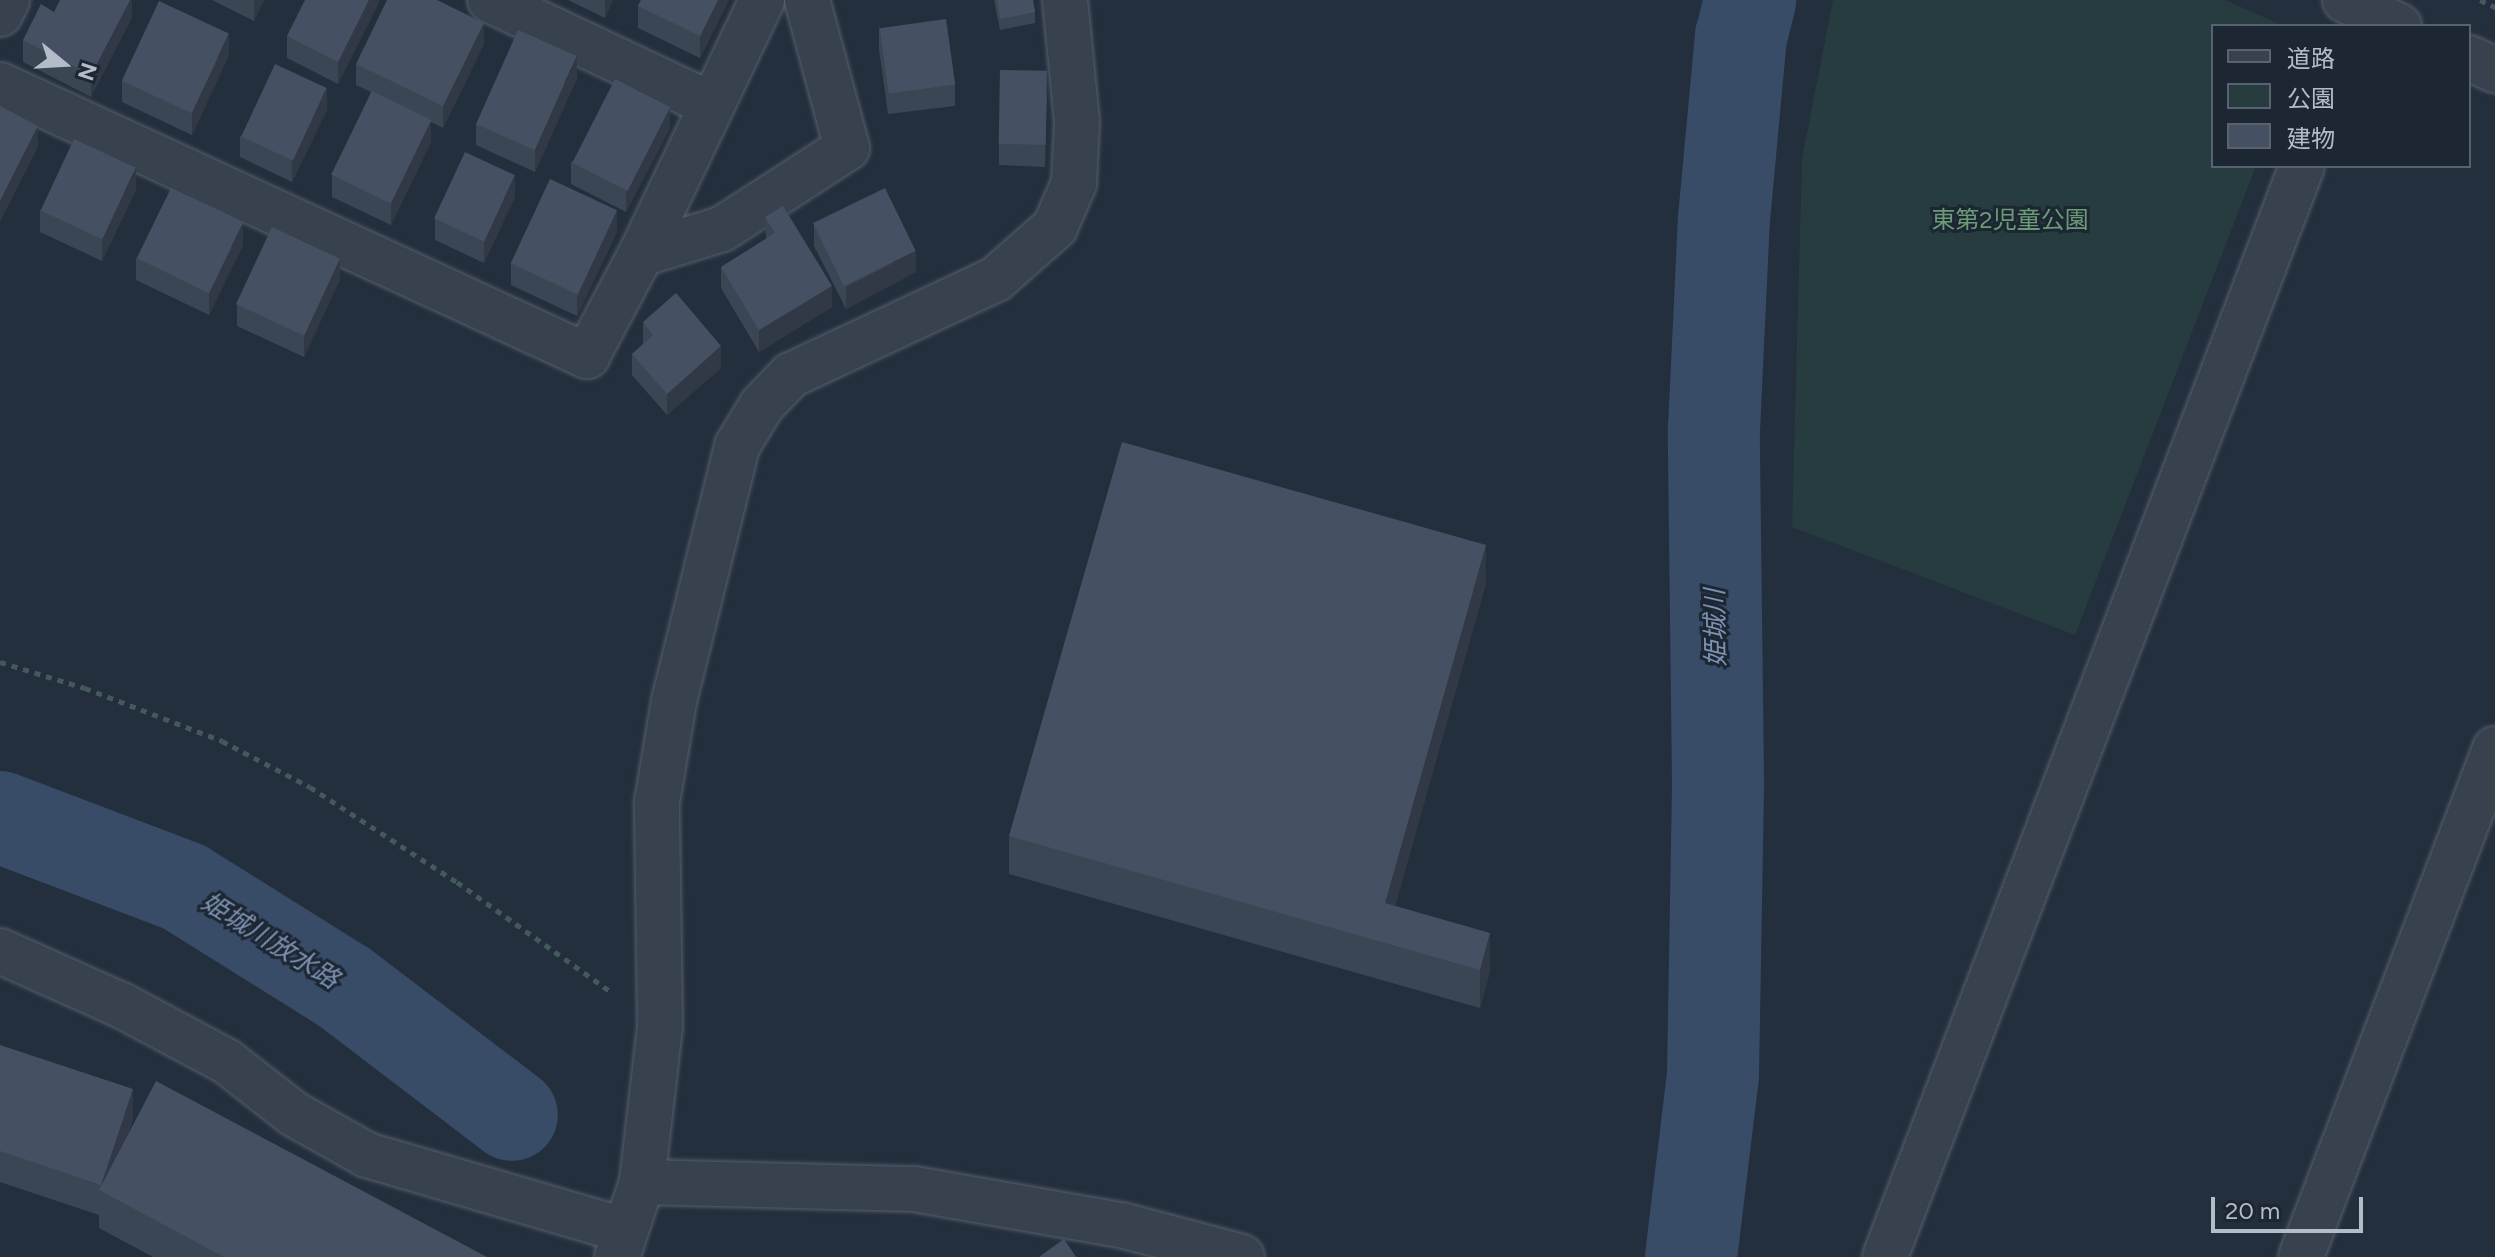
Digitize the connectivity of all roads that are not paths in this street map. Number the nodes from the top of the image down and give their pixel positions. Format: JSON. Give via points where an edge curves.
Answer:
{"nodes":[{"id":1,"x":7,"y":0,"type":"edge"},
{"id":2,"x":490,"y":0,"type":"edge"},
{"id":3,"x":762,"y":0,"type":"edge"},
{"id":4,"x":807,"y":0,"type":"edge"},
{"id":5,"x":1065,"y":0,"type":"edge"},
{"id":6,"x":0,"y":14,"type":"edge"},
{"id":7,"x":2471,"y":59,"type":"edge"},
{"id":8,"x":2495,"y":70,"type":"edge"},
{"id":9,"x":0,"y":85,"type":"edge"},
{"id":10,"x":710,"y":104,"type":"junction"},
{"id":11,"x":2301,"y":168,"type":"edge"},
{"id":12,"x":641,"y":254,"type":"junction"},
{"id":13,"x":2495,"y":749,"type":"edge"},
{"id":14,"x":0,"y":951,"type":"edge"},
{"id":15,"x":642,"y":1182,"type":"junction"},
{"id":16,"x":621,"y":1244,"type":"edge"},
{"id":17,"x":1242,"y":1257,"type":"edge"},
{"id":18,"x":1885,"y":1257,"type":"edge"},
{"id":19,"x":2301,"y":1257,"type":"edge"}],
"edges":[{"from":1,"to":6,"type":"street"},
{"from":2,"to":10,"type":"street"},
{"from":3,"to":10,"type":"street"},
{"from":4,"to":12,"type":"street","via":[[847,148],[722,229]]},
{"from":5,"to":15,"type":"street","via":[[1076,137],[1074,183],[1055,227],[996,279],[791,375],[762,405],[737,446],[674,701],[657,802],[660,1026]]},
{"from":7,"to":8,"type":"street"},
{"from":9,"to":12,"type":"street","via":[[587,356]]},
{"from":10,"to":12,"type":"street"},
{"from":11,"to":18,"type":"street"},
{"from":13,"to":19,"type":"street"},
{"from":14,"to":16,"type":"street","via":[[121,1005],[226,1061],[294,1114],[367,1155]]},
{"from":15,"to":16,"type":"street"},
{"from":15,"to":17,"type":"street","via":[[914,1189],[1121,1225]]}]}
